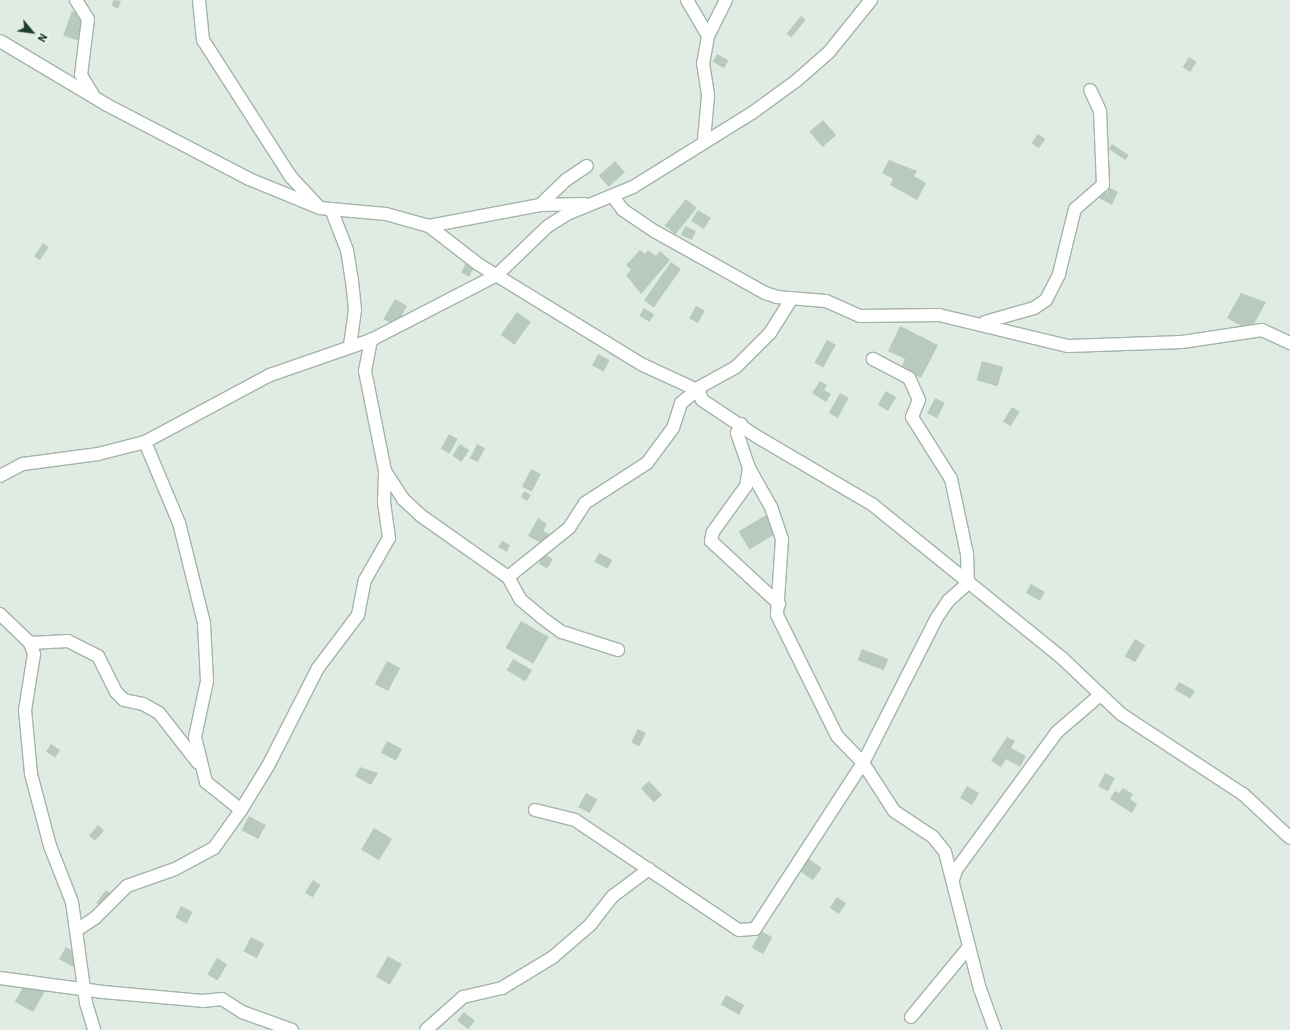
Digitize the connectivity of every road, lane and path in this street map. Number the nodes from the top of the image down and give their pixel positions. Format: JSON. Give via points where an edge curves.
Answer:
{"nodes":[{"id":1,"x":76,"y":0,"type":"edge"},
{"id":2,"x":199,"y":0,"type":"edge"},
{"id":3,"x":687,"y":0,"type":"edge"},
{"id":4,"x":726,"y":0,"type":"edge"},
{"id":5,"x":871,"y":0,"type":"edge"},
{"id":6,"x":708,"y":36,"type":"junction"},
{"id":7,"x":0,"y":41,"type":"edge"},
{"id":8,"x":1090,"y":90,"type":"dead end"},
{"id":9,"x":94,"y":96,"type":"junction"},
{"id":10,"x":704,"y":140,"type":"junction"},
{"id":11,"x":587,"y":166,"type":"dead end"},
{"id":12,"x":614,"y":198,"type":"junction"},
{"id":13,"x":591,"y":203,"type":"junction"},
{"id":14,"x":540,"y":205,"type":"junction"},
{"id":15,"x":325,"y":209,"type":"junction"},
{"id":16,"x":428,"y":226,"type":"junction"},
{"id":17,"x":497,"y":275,"type":"junction"},
{"id":18,"x":792,"y":298,"type":"junction"},
{"id":19,"x":978,"y":324,"type":"junction"},
{"id":20,"x":371,"y":340,"type":"junction"},
{"id":21,"x":1290,"y":343,"type":"edge"},
{"id":22,"x":350,"y":345,"type":"junction"},
{"id":23,"x":873,"y":359,"type":"dead end"},
{"id":24,"x":700,"y":395,"type":"junction"},
{"id":25,"x":741,"y":424,"type":"junction"},
{"id":26,"x":145,"y":442,"type":"junction"},
{"id":27,"x":749,"y":468,"type":"junction"},
{"id":28,"x":385,"y":471,"type":"junction"},
{"id":29,"x":0,"y":476,"type":"edge"},
{"id":30,"x":508,"y":577,"type":"junction"},
{"id":31,"x":968,"y":583,"type":"junction"},
{"id":32,"x":779,"y":604,"type":"junction"},
{"id":33,"x":0,"y":614,"type":"edge"},
{"id":34,"x":30,"y":643,"type":"junction"},
{"id":35,"x":618,"y":650,"type":"dead end"},
{"id":36,"x":1100,"y":696,"type":"junction"},
{"id":37,"x":863,"y":763,"type":"junction"},
{"id":38,"x":203,"y":771,"type":"junction"},
{"id":39,"x":240,"y":810,"type":"junction"},
{"id":40,"x":535,"y":810,"type":"dead end"},
{"id":41,"x":1290,"y":838,"type":"edge"},
{"id":42,"x":649,"y":869,"type":"junction"},
{"id":43,"x":953,"y":880,"type":"junction"},
{"id":44,"x":77,"y":930,"type":"junction"},
{"id":45,"x":969,"y":947,"type":"junction"},
{"id":46,"x":0,"y":978,"type":"edge"},
{"id":47,"x":84,"y":989,"type":"junction"},
{"id":48,"x":911,"y":1017,"type":"dead end"},
{"id":49,"x":94,"y":1030,"type":"edge"},
{"id":50,"x":292,"y":1030,"type":"edge"},
{"id":51,"x":426,"y":1030,"type":"edge"},
{"id":52,"x":995,"y":1030,"type":"edge"}],
"edges":[{"from":1,"to":9,"type":"street","via":[[88,19],[81,75]]},
{"from":2,"to":15,"type":"street","via":[[203,40],[291,177]]},
{"from":3,"to":6,"type":"street"},
{"from":4,"to":6,"type":"street"},
{"from":5,"to":10,"type":"street","via":[[815,66],[752,113]]},
{"from":6,"to":10,"type":"street","via":[[703,63],[708,96]]},
{"from":7,"to":9,"type":"street"},
{"from":8,"to":19,"type":"street","via":[[1100,111],[1103,185],[1075,209],[1054,289],[1034,308]]},
{"from":9,"to":15,"type":"street","via":[[224,167]]},
{"from":10,"to":12,"type":"street"},
{"from":11,"to":14,"type":"street","via":[[566,180]]},
{"from":12,"to":13,"type":"street"},
{"from":12,"to":18,"type":"street","via":[[623,210],[656,232],[726,272],[771,295]]},
{"from":13,"to":14,"type":"street"},
{"from":13,"to":17,"type":"street","via":[[548,226]]},
{"from":14,"to":16,"type":"street"},
{"from":15,"to":16,"type":"street","via":[[386,214]]},
{"from":15,"to":22,"type":"street","via":[[347,250],[355,310]]},
{"from":16,"to":17,"type":"street"},
{"from":17,"to":20,"type":"street"},
{"from":17,"to":24,"type":"street","via":[[643,365]]},
{"from":18,"to":19,"type":"street","via":[[826,301],[860,316],[890,317],[913,313]]},
{"from":18,"to":24,"type":"street","via":[[770,333],[736,367],[698,388]]},
{"from":19,"to":21,"type":"street","via":[[1068,346],[1182,342],[1262,330]]},
{"from":20,"to":22,"type":"street"},
{"from":20,"to":28,"type":"street","via":[[365,371]]},
{"from":22,"to":26,"type":"street","via":[[270,375]]},
{"from":23,"to":31,"type":"street","via":[[909,378],[919,400],[912,417],[951,479],[967,554]]},
{"from":24,"to":25,"type":"street"},
{"from":24,"to":30,"type":"street","via":[[681,403],[673,428],[647,463],[585,503],[569,528]]},
{"from":25,"to":27,"type":"street","via":[[737,433]]},
{"from":25,"to":31,"type":"street","via":[[872,505]]},
{"from":26,"to":29,"type":"street","via":[[98,454],[23,464]]},
{"from":26,"to":38,"type":"street","via":[[179,523],[204,624],[207,682],[195,736]]},
{"from":27,"to":32,"type":"street","via":[[771,507],[782,539]]},
{"from":27,"to":32,"type":"street","via":[[746,486],[713,532],[711,541]]},
{"from":28,"to":30,"type":"street","via":[[403,499],[420,515]]},
{"from":28,"to":39,"type":"street","via":[[384,502],[389,538],[365,580],[358,615],[318,668],[268,766]]},
{"from":30,"to":35,"type":"street","via":[[521,600],[562,632]]},
{"from":31,"to":36,"type":"street","via":[[1062,658]]},
{"from":31,"to":37,"type":"street","via":[[948,601],[936,619]]},
{"from":32,"to":37,"type":"street","via":[[777,615],[837,736]]},
{"from":33,"to":34,"type":"street"},
{"from":34,"to":38,"type":"street","via":[[68,641],[98,656],[116,692],[124,700],[143,704],[159,713]]},
{"from":34,"to":44,"type":"street","via":[[34,663],[25,710],[31,774],[50,846],[67,883]]},
{"from":36,"to":41,"type":"street","via":[[1121,714],[1243,794]]},
{"from":36,"to":43,"type":"street","via":[[1057,732],[956,870]]},
{"from":37,"to":42,"type":"street","via":[[755,929],[739,930]]},
{"from":37,"to":43,"type":"street","via":[[894,811],[939,843]]},
{"from":38,"to":39,"type":"street","via":[[211,789]]},
{"from":39,"to":44,"type":"street","via":[[214,848],[175,869],[127,886],[95,918]]},
{"from":40,"to":42,"type":"street","via":[[575,820]]},
{"from":42,"to":51,"type":"street","via":[[613,896],[590,925],[553,957],[502,988],[463,997]]},
{"from":43,"to":45,"type":"street"},
{"from":44,"to":47,"type":"street"},
{"from":45,"to":48,"type":"street"},
{"from":45,"to":52,"type":"street"},
{"from":46,"to":47,"type":"street"},
{"from":47,"to":49,"type":"street"},
{"from":47,"to":50,"type":"street","via":[[203,1001],[222,999],[242,1012]]}]}
